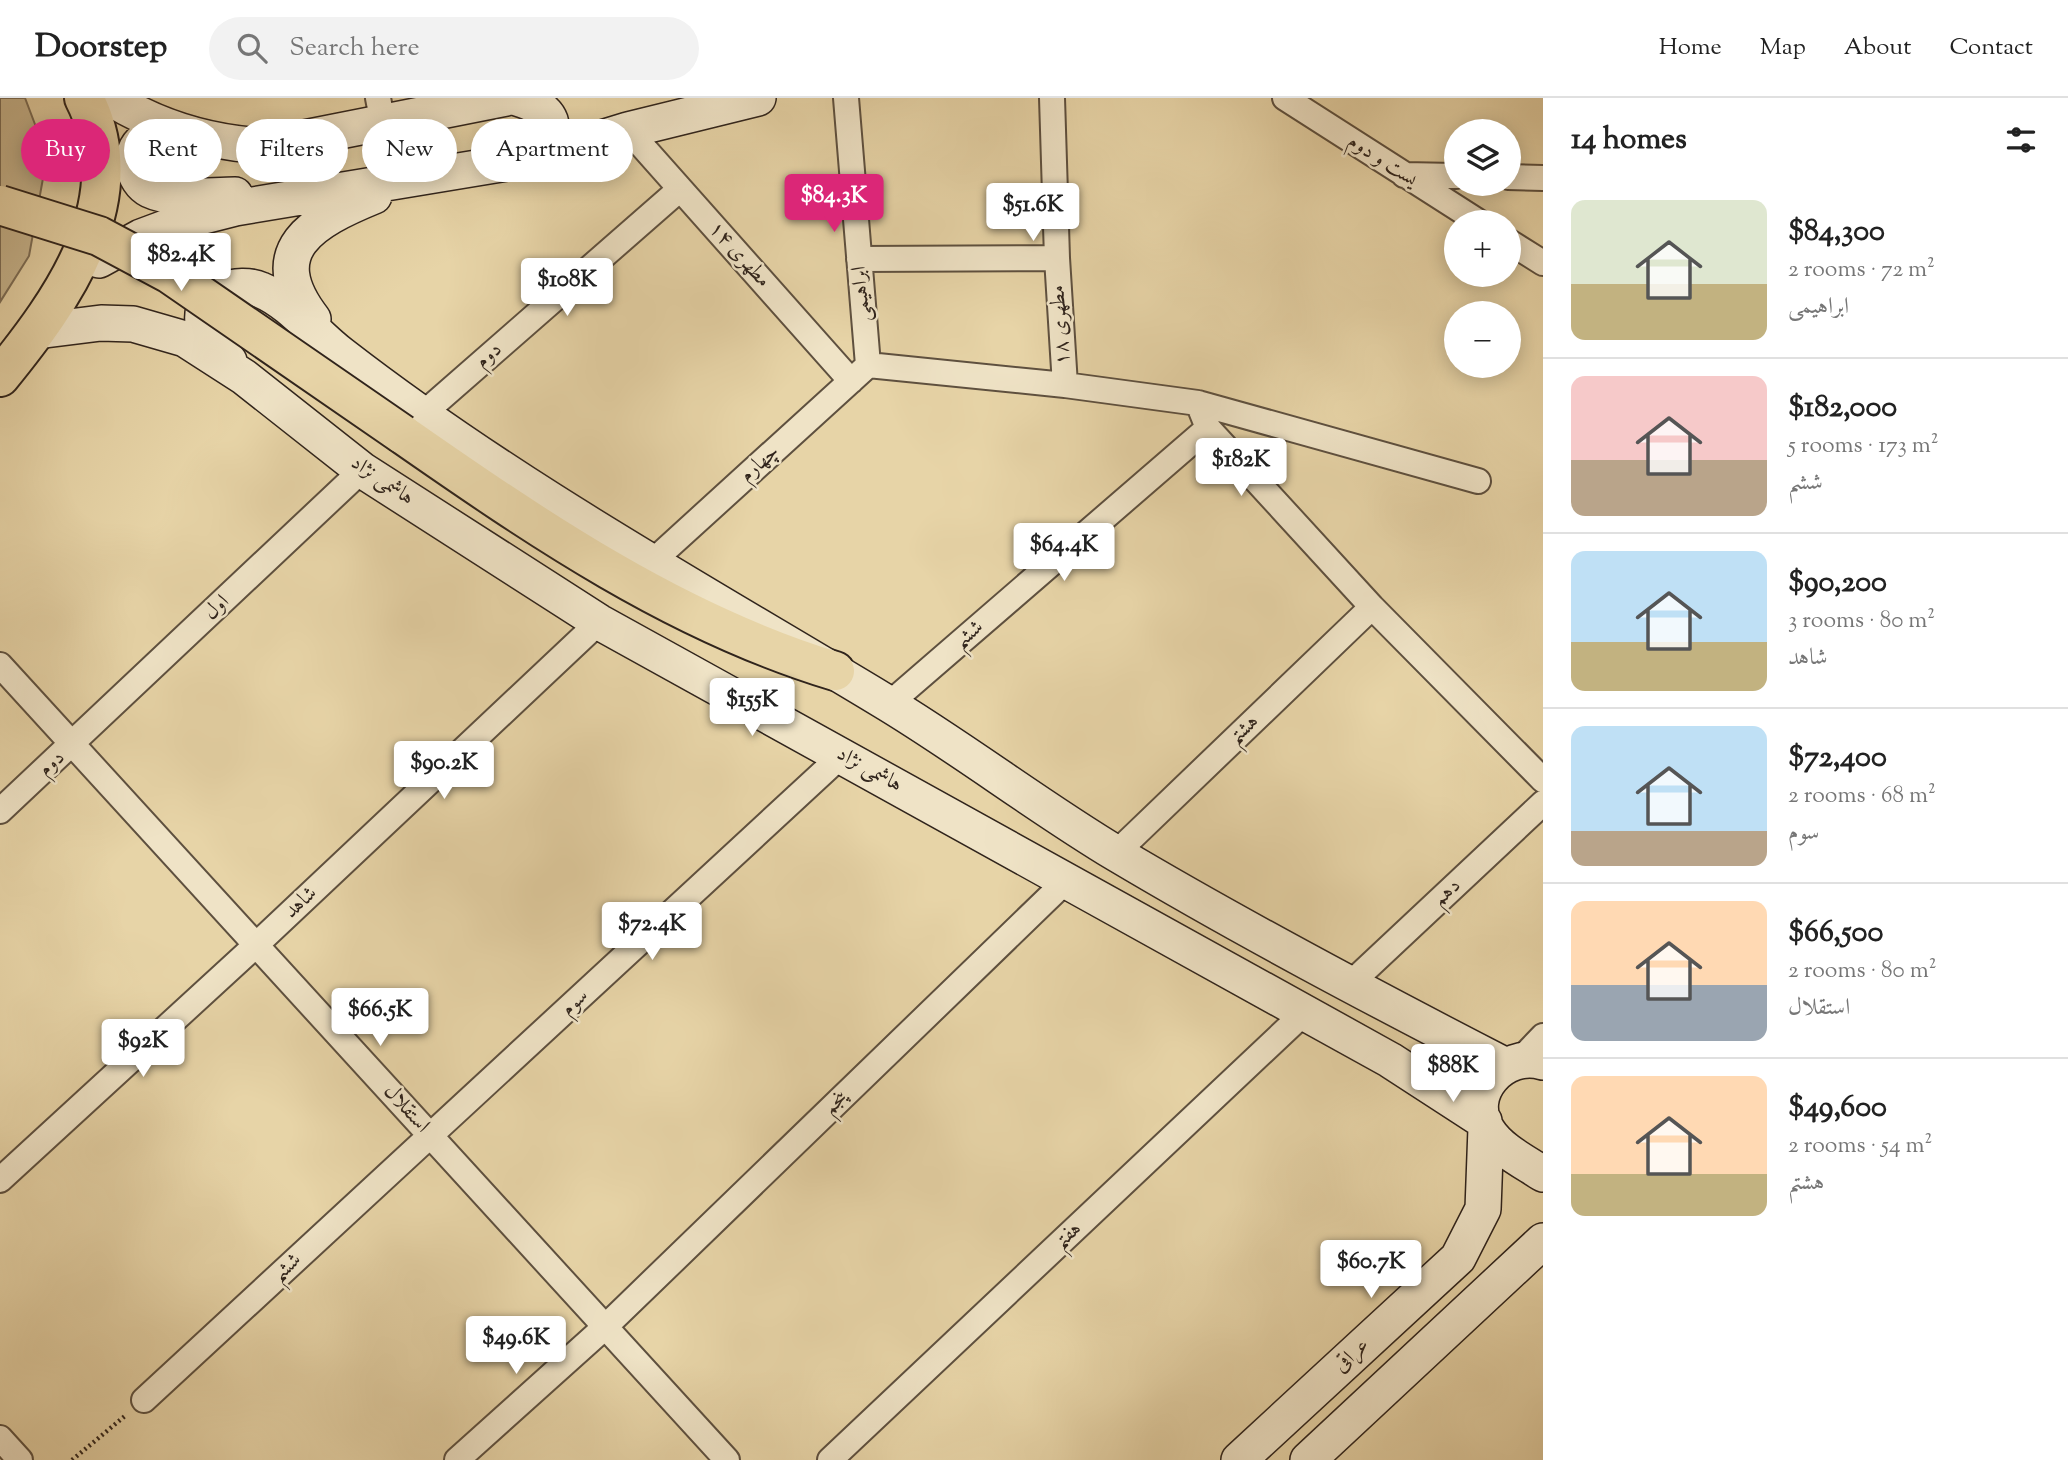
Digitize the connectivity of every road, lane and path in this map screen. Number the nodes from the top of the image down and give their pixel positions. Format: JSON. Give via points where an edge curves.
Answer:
{"nodes":[{"id":1,"x":84,"y":98,"type":"edge"},
{"id":2,"x":110,"y":98,"type":"edge"},
{"id":3,"x":506,"y":98,"type":"edge"},
{"id":4,"x":517,"y":98,"type":"edge"},
{"id":5,"x":758,"y":98,"type":"edge"},
{"id":6,"x":846,"y":98,"type":"edge"},
{"id":7,"x":1052,"y":98,"type":"edge"},
{"id":8,"x":1285,"y":98,"type":"edge"},
{"id":9,"x":381,"y":111,"type":"edge"},
{"id":10,"x":147,"y":119,"type":"edge"},
{"id":11,"x":550,"y":119,"type":"edge"},
{"id":12,"x":633,"y":129,"type":"edge"},
{"id":13,"x":633,"y":136,"type":"edge"},
{"id":14,"x":222,"y":143,"type":"edge"},
{"id":15,"x":1404,"y":176,"type":"junction"},
{"id":16,"x":1444,"y":176,"type":"edge"},
{"id":17,"x":1521,"y":177,"type":"edge"},
{"id":18,"x":1543,"y":178,"type":"edge"},
{"id":19,"x":141,"y":182,"type":"edge"},
{"id":20,"x":383,"y":182,"type":"edge"},
{"id":21,"x":411,"y":182,"type":"edge"},
{"id":22,"x":680,"y":189,"type":"junction"},
{"id":23,"x":301,"y":195,"type":"junction"},
{"id":24,"x":0,"y":205,"type":"edge"},
{"id":25,"x":1459,"y":210,"type":"edge"},
{"id":26,"x":1521,"y":249,"type":"edge"},
{"id":27,"x":1057,"y":258,"type":"junction"},
{"id":28,"x":859,"y":259,"type":"junction"},
{"id":29,"x":1543,"y":263,"type":"edge"},
{"id":30,"x":73,"y":276,"type":"junction"},
{"id":31,"x":37,"y":331,"type":"junction"},
{"id":32,"x":341,"y":355,"type":"junction"},
{"id":33,"x":860,"y":373,"type":"junction"},
{"id":34,"x":0,"y":377,"type":"edge"},
{"id":35,"x":244,"y":377,"type":"junction"},
{"id":36,"x":1065,"y":385,"type":"junction"},
{"id":37,"x":1198,"y":403,"type":"junction"},
{"id":38,"x":413,"y":424,"type":"junction"},
{"id":39,"x":1208,"y":428,"type":"junction"},
{"id":40,"x":362,"y":470,"type":"junction"},
{"id":41,"x":1478,"y":481,"type":"dead end"},
{"id":42,"x":652,"y":562,"type":"junction"},
{"id":43,"x":1372,"y":607,"type":"junction"},
{"id":44,"x":599,"y":622,"type":"junction"},
{"id":45,"x":0,"y":665,"type":"edge"},
{"id":46,"x":835,"y":671,"type":"junction"},
{"id":47,"x":889,"y":704,"type":"junction"},
{"id":48,"x":73,"y":746,"type":"junction"},
{"id":49,"x":842,"y":755,"type":"junction"},
{"id":50,"x":1543,"y":780,"type":"edge"},
{"id":51,"x":1543,"y":803,"type":"edge"},
{"id":52,"x":0,"y":811,"type":"edge"},
{"id":53,"x":1116,"y":853,"type":"junction"},
{"id":54,"x":1067,"y":880,"type":"junction"},
{"id":55,"x":256,"y":945,"type":"junction"},
{"id":56,"x":1350,"y":984,"type":"junction"},
{"id":57,"x":1305,"y":1012,"type":"junction"},
{"id":58,"x":1527,"y":1056,"type":"edge"},
{"id":59,"x":1485,"y":1125,"type":"junction"},
{"id":60,"x":430,"y":1136,"type":"junction"},
{"id":61,"x":1543,"y":1174,"type":"edge"},
{"id":62,"x":0,"y":1180,"type":"edge"},
{"id":63,"x":1543,"y":1241,"type":"edge"},
{"id":64,"x":1458,"y":1258,"type":"junction"},
{"id":65,"x":1489,"y":1292,"type":"junction"},
{"id":66,"x":605,"y":1326,"type":"junction"},
{"id":67,"x":144,"y":1400,"type":"joint"},
{"id":68,"x":0,"y":1438,"type":"edge"},
{"id":69,"x":20,"y":1460,"type":"edge"},
{"id":70,"x":72,"y":1460,"type":"edge"},
{"id":71,"x":457,"y":1460,"type":"edge"},
{"id":72,"x":727,"y":1460,"type":"edge"},
{"id":73,"x":830,"y":1460,"type":"edge"},
{"id":74,"x":1239,"y":1460,"type":"edge"},
{"id":75,"x":1308,"y":1460,"type":"edge"}],
"edges":[{"from":1,"to":30,"type":"main road","via":[[103,164],[96,218]]},
{"from":2,"to":10,"type":"main road"},
{"from":3,"to":9,"type":"main road"},
{"from":4,"to":11,"type":"main road","via":[[543,110]]},
{"from":5,"to":12,"type":"main road"},
{"from":6,"to":28,"type":"street","name":"ابراهیمی"},
{"from":7,"to":27,"type":"street","name":"مطهری ۱۸"},
{"from":8,"to":15,"type":"street","name":"یست و دوم"},
{"from":9,"to":14,"type":"main road","via":[[264,146]]},
{"from":13,"to":22,"type":"street","name":"مطهری ۱۴"},
{"from":15,"to":16,"type":"street"},
{"from":15,"to":25,"type":"street","name":"یست و دوم"},
{"from":17,"to":18,"type":"street"},
{"from":19,"to":23,"type":"main road","via":[[151,190],[172,194]]},
{"from":20,"to":23,"type":"main road"},
{"from":21,"to":32,"type":"main road","via":[[318,222],[297,243],[290,264],[292,284],[298,299]]},
{"from":22,"to":33,"type":"street","name":"مطهری ۱۴"},
{"from":22,"to":38,"type":"street","name":"دوم"},
{"from":23,"to":30,"type":"main road","via":[[184,221],[141,237]]},
{"from":24,"to":38,"type":"main road","bridge":true,"via":[[99,236],[170,274]]},
{"from":26,"to":29,"type":"street"},
{"from":27,"to":28,"type":"street"},
{"from":27,"to":36,"type":"street","name":"مطهری ۱۸"},
{"from":28,"to":33,"type":"street","name":"ابراهیمی"},
{"from":30,"to":31,"type":"main road"},
{"from":31,"to":34,"type":"main road"},
{"from":31,"to":35,"type":"main road","name":"هاشمی نژاد","via":[[101,323],[158,328],[205,350]]},
{"from":32,"to":35,"type":"main road","via":[[273,296],[242,284],[228,287],[207,302],[203,314],[209,337]]},
{"from":32,"to":38,"type":"main road"},
{"from":33,"to":36,"type":"street"},
{"from":33,"to":42,"type":"street","name":"چهارم"},
{"from":35,"to":40,"type":"main road","name":"هاشمی نژاد"},
{"from":36,"to":37,"type":"street"},
{"from":37,"to":39,"type":"street"},
{"from":37,"to":41,"type":"street"},
{"from":38,"to":42,"type":"main road"},
{"from":38,"to":46,"type":"main road","via":[[510,508],[695,617],[777,654]]},
{"from":39,"to":43,"type":"street"},
{"from":39,"to":47,"type":"street","name":"ششم"},
{"from":40,"to":44,"type":"main road","name":"هاشمی نژاد"},
{"from":40,"to":48,"type":"street","name":"اول"},
{"from":42,"to":46,"type":"main road"},
{"from":43,"to":50,"type":"street"},
{"from":43,"to":53,"type":"street","name":"هشتم"},
{"from":44,"to":49,"type":"main road","name":"هاشمی نژاد"},
{"from":44,"to":55,"type":"street","name":"شاهد"},
{"from":45,"to":48,"type":"street","name":"استقلال"},
{"from":46,"to":47,"type":"main road"},
{"from":47,"to":53,"type":"main road"},
{"from":48,"to":52,"type":"street","name":"دوم"},
{"from":48,"to":55,"type":"street","name":"استقلال"},
{"from":49,"to":54,"type":"main road","name":"هاشمی نژاد"},
{"from":49,"to":60,"type":"street","name":"سوم"},
{"from":51,"to":56,"type":"street","name":"دهم"},
{"from":53,"to":56,"type":"main road"},
{"from":54,"to":57,"type":"main road","name":"هاشمی نژاد"},
{"from":54,"to":66,"type":"street","name":"پنجم"},
{"from":55,"to":60,"type":"street","name":"استقلال"},
{"from":55,"to":62,"type":"street","name":"شاهد"},
{"from":56,"to":58,"type":"main road"},
{"from":57,"to":59,"type":"main road","name":"هاشمی نژاد","via":[[1390,1060]]},
{"from":57,"to":73,"type":"street","name":"هفتم"},
{"from":58,"to":59,"type":"main road","name":"عراقی","via":[[1490,1078],[1482,1094]]},
{"from":59,"to":61,"type":"main road","name":"هاشمی نژاد","via":[[1497,1142]]},
{"from":59,"to":64,"type":"main road","name":"عراقی","via":[[1483,1209]]},
{"from":60,"to":66,"type":"street","name":"استقلال"},
{"from":60,"to":67,"type":"street","name":"ششم"},
{"from":63,"to":65,"type":"main road"},
{"from":64,"to":65,"type":"main road","via":[[1480,1250],[1495,1262]]},
{"from":64,"to":74,"type":"main road","name":"عراقی"},
{"from":65,"to":75,"type":"main road"},
{"from":66,"to":71,"type":"street"},
{"from":66,"to":72,"type":"street","name":"استقلال"},
{"from":67,"to":70,"type":"path"},
{"from":68,"to":69,"type":"street"}]}
